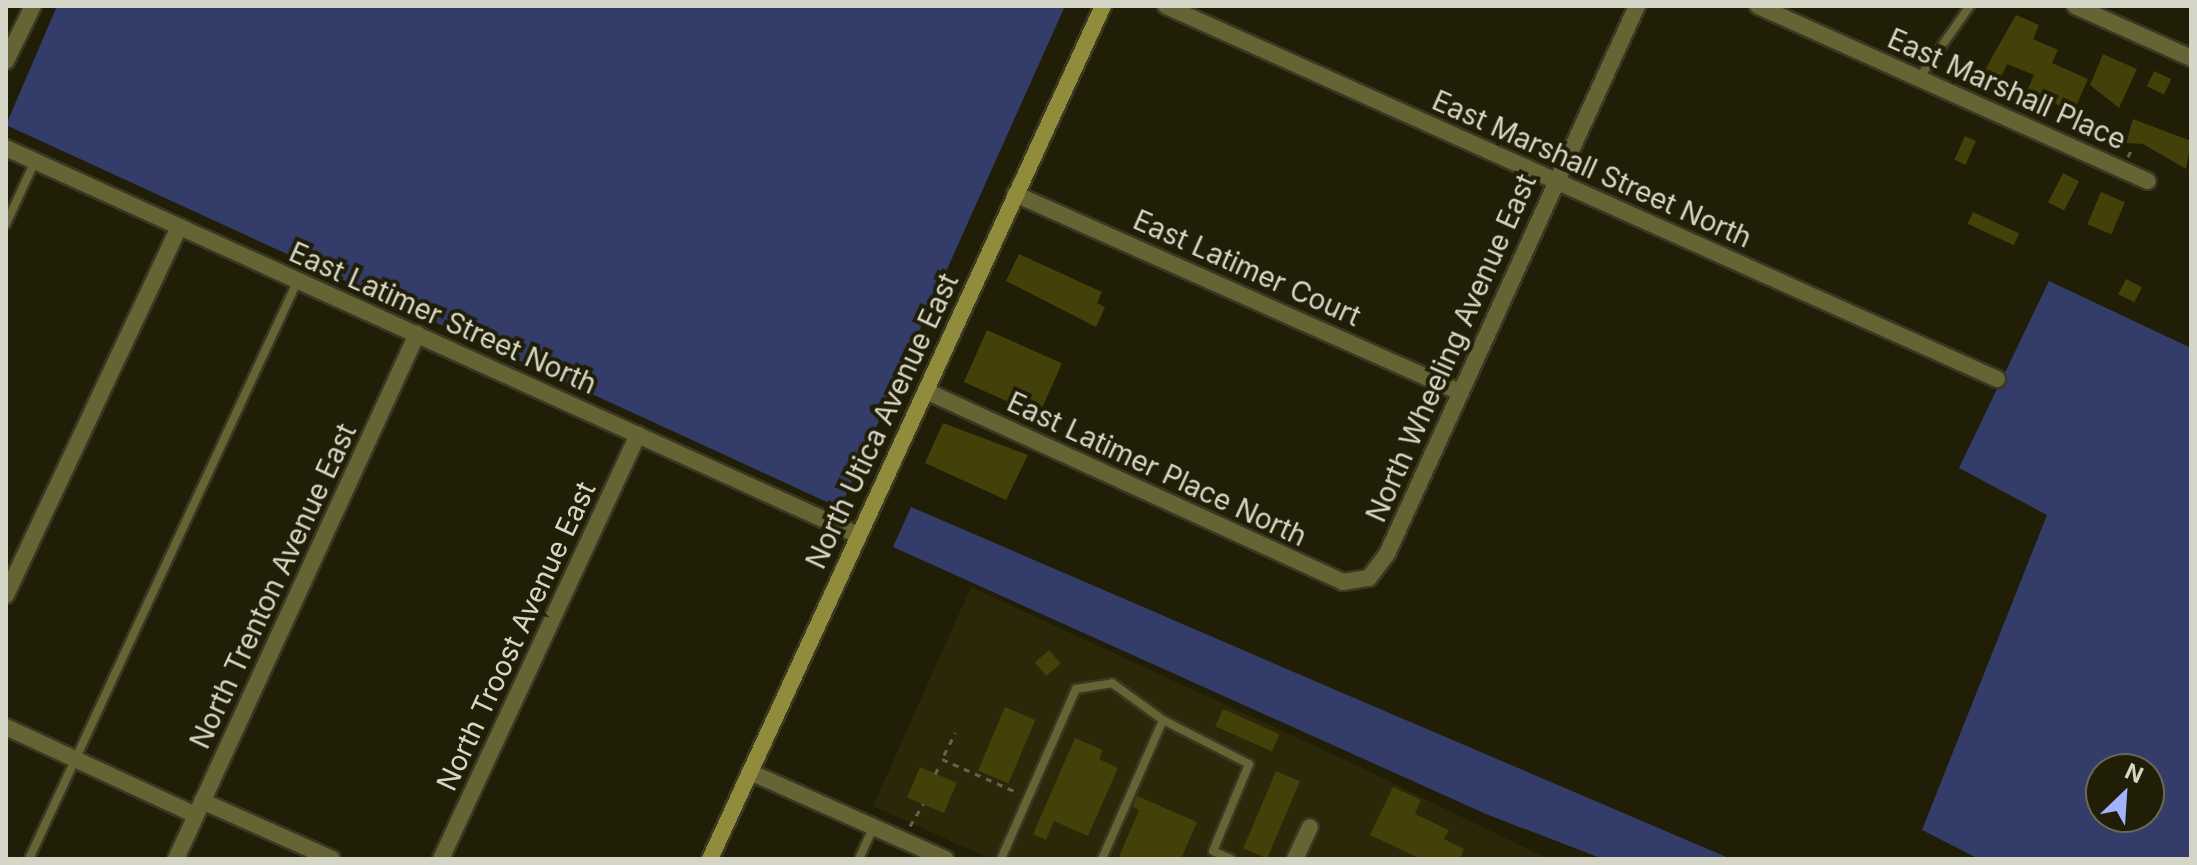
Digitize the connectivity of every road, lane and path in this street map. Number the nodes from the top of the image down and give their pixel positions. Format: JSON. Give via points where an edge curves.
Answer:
{"nodes":[{"id":1,"x":33,"y":6,"type":"edge"},
{"id":2,"x":1103,"y":6,"type":"edge"},
{"id":3,"x":1166,"y":6,"type":"edge"},
{"id":4,"x":1637,"y":6,"type":"edge"},
{"id":5,"x":1758,"y":6,"type":"edge"},
{"id":6,"x":1970,"y":6,"type":"edge"},
{"id":7,"x":2075,"y":6,"type":"edge"},
{"id":8,"x":2191,"y":58,"type":"edge"},
{"id":9,"x":6,"y":61,"type":"edge"},
{"id":10,"x":1919,"y":78,"type":"junction"},
{"id":11,"x":6,"y":148,"type":"edge"},
{"id":12,"x":35,"y":161,"type":"junction"},
{"id":13,"x":1556,"y":181,"type":"junction"},
{"id":14,"x":2147,"y":181,"type":"dead end"},
{"id":15,"x":1015,"y":194,"type":"junction"},
{"id":16,"x":6,"y":224,"type":"edge"},
{"id":17,"x":179,"y":227,"type":"junction"},
{"id":18,"x":298,"y":280,"type":"junction"},
{"id":19,"x":417,"y":334,"type":"junction"},
{"id":20,"x":1997,"y":379,"type":"dead end"},
{"id":21,"x":926,"y":391,"type":"junction"},
{"id":22,"x":1457,"y":391,"type":"junction"},
{"id":23,"x":638,"y":435,"type":"junction"},
{"id":24,"x":858,"y":535,"type":"junction"},
{"id":25,"x":1369,"y":578,"type":"joint"},
{"id":26,"x":6,"y":595,"type":"edge"},
{"id":27,"x":1163,"y":720,"type":"junction"},
{"id":28,"x":6,"y":727,"type":"edge"},
{"id":29,"x":955,"y":733,"type":"dead end"},
{"id":30,"x":75,"y":759,"type":"junction"},
{"id":31,"x":939,"y":767,"type":"dead end"},
{"id":32,"x":750,"y":772,"type":"junction"},
{"id":33,"x":935,"y":774,"type":"dead end"},
{"id":34,"x":1028,"y":797,"type":"junction"},
{"id":35,"x":923,"y":804,"type":"dead end"},
{"id":36,"x":199,"y":808,"type":"junction"},
{"id":37,"x":873,"y":827,"type":"junction"},
{"id":38,"x":1310,"y":827,"type":"dead end"},
{"id":39,"x":909,"y":829,"type":"dead end"},
{"id":40,"x":1211,"y":855,"type":"edge"},
{"id":41,"x":29,"y":859,"type":"edge"},
{"id":42,"x":176,"y":859,"type":"edge"},
{"id":43,"x":332,"y":859,"type":"edge"},
{"id":44,"x":441,"y":859,"type":"edge"},
{"id":45,"x":710,"y":859,"type":"edge"},
{"id":46,"x":859,"y":859,"type":"edge"},
{"id":47,"x":945,"y":859,"type":"edge"},
{"id":48,"x":1001,"y":859,"type":"edge"},
{"id":49,"x":1102,"y":859,"type":"edge"},
{"id":50,"x":1231,"y":859,"type":"edge"},
{"id":51,"x":1295,"y":859,"type":"edge"}],
"edges":[{"from":1,"to":9,"type":"street"},
{"from":2,"to":15,"type":"main road","name":"North Utica Avenue East"},
{"from":3,"to":13,"type":"street","name":"East Marshall Street North"},
{"from":4,"to":13,"type":"street","name":"North Wheeling Avenue East"},
{"from":5,"to":10,"type":"street","name":"East Marshall Place"},
{"from":6,"to":10,"type":"lane"},
{"from":7,"to":8,"type":"street"},
{"from":10,"to":14,"type":"street","name":"East Marshall Place"},
{"from":11,"to":12,"type":"street","name":"East Latimer Street North"},
{"from":12,"to":16,"type":"lane"},
{"from":12,"to":17,"type":"street","name":"East Latimer Street North"},
{"from":13,"to":20,"type":"street","name":"East Marshall Street North"},
{"from":13,"to":22,"type":"street","name":"North Wheeling Avenue East"},
{"from":15,"to":21,"type":"main road","name":"North Utica Avenue East"},
{"from":15,"to":22,"type":"street","name":"East Latimer Court"},
{"from":17,"to":18,"type":"street","name":"East Latimer Street North"},
{"from":17,"to":26,"type":"street"},
{"from":18,"to":19,"type":"street","name":"East Latimer Street North"},
{"from":18,"to":30,"type":"lane"},
{"from":19,"to":23,"type":"street","name":"East Latimer Street North"},
{"from":19,"to":36,"type":"street","name":"North Trenton Avenue East"},
{"from":21,"to":24,"type":"main road","name":"North Utica Avenue East"},
{"from":21,"to":25,"type":"street","name":"East Latimer Place North","via":[[1343,582]]},
{"from":22,"to":25,"type":"street","name":"North Wheeling Avenue East","via":[[1387,554]]},
{"from":23,"to":24,"type":"street","name":"East Latimer Street North"},
{"from":23,"to":44,"type":"street","name":"North Troost Avenue East"},
{"from":24,"to":32,"type":"main road","name":"North Utica Avenue East"},
{"from":27,"to":34,"type":"lane","via":[[1112,683],[1076,689]]},
{"from":27,"to":40,"type":"lane","via":[[1249,764]]},
{"from":27,"to":49,"type":"lane"},
{"from":28,"to":30,"type":"street"},
{"from":29,"to":34,"type":"path","via":[[943,757]]},
{"from":30,"to":36,"type":"street"},
{"from":30,"to":41,"type":"lane"},
{"from":31,"to":33,"type":"path"},
{"from":32,"to":37,"type":"street"},
{"from":32,"to":45,"type":"main road","name":"North Utica Avenue East"},
{"from":34,"to":48,"type":"lane"},
{"from":35,"to":39,"type":"path"},
{"from":36,"to":42,"type":"street","name":"North Trenton Avenue East"},
{"from":36,"to":43,"type":"street"},
{"from":37,"to":46,"type":"lane"},
{"from":37,"to":47,"type":"street"},
{"from":38,"to":51,"type":"street"},
{"from":40,"to":50,"type":"lane"}]}
